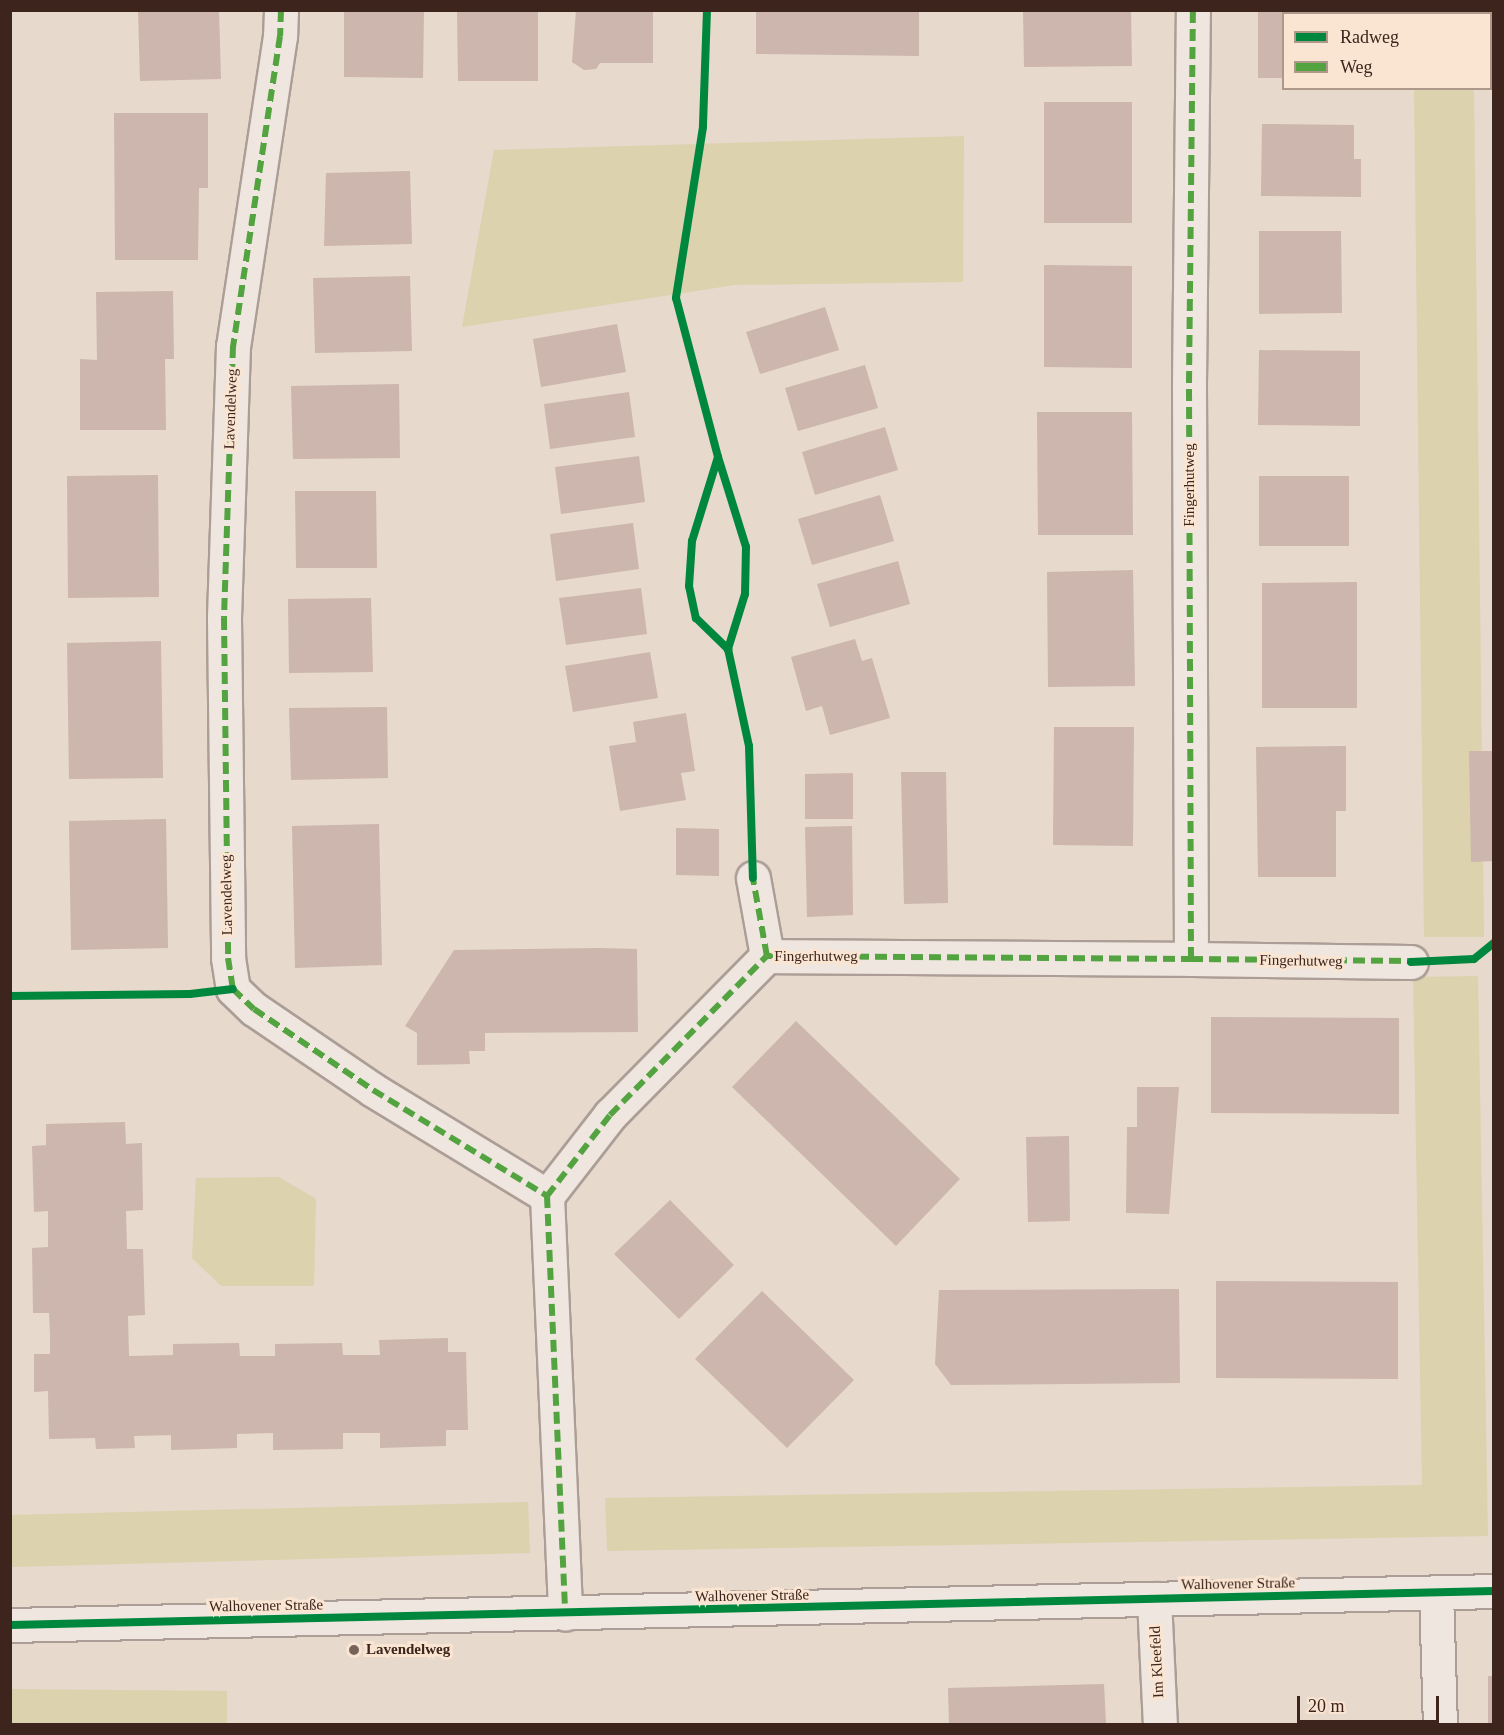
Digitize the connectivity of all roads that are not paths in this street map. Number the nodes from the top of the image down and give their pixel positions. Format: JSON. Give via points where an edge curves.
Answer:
{"nodes":[{"id":1,"x":280,"y":10,"type":"edge"},
{"id":2,"x":1194,"y":10,"type":"edge"},
{"id":3,"x":753,"y":878,"type":"dead end"},
{"id":4,"x":767,"y":956,"type":"junction"},
{"id":5,"x":1191,"y":959,"type":"junction"},
{"id":6,"x":1411,"y":962,"type":"dead end"},
{"id":7,"x":547,"y":1196,"type":"junction"},
{"id":8,"x":1494,"y":1590,"type":"edge"},
{"id":9,"x":1436,"y":1592,"type":"junction"},
{"id":10,"x":1154,"y":1599,"type":"junction"},
{"id":11,"x":565,"y":1614,"type":"junction"},
{"id":12,"x":10,"y":1625,"type":"edge"},
{"id":13,"x":1160,"y":1725,"type":"edge"},
{"id":14,"x":1440,"y":1725,"type":"edge"}],
"edges":[{"from":1,"to":7,"type":"street","name":"Lavendelweg","via":[[280,36],[233,346],[224,618],[228,958],[233,989],[254,1009],[373,1090]]},
{"from":2,"to":5,"type":"street","name":"Fingerhutweg","via":[[1189,382]]},
{"from":3,"to":4,"type":"street"},
{"from":4,"to":5,"type":"street","name":"Fingerhutweg"},
{"from":4,"to":7,"type":"street","name":"Fingerhutweg","via":[[610,1115]]},
{"from":5,"to":6,"type":"street","name":"Fingerhutweg"},
{"from":7,"to":11,"type":"street"},
{"from":8,"to":9,"type":"street","name":"Walhovener Straße"},
{"from":9,"to":10,"type":"street","name":"Walhovener Straße"},
{"from":9,"to":14,"type":"street"},
{"from":10,"to":11,"type":"street","name":"Walhovener Straße"},
{"from":10,"to":13,"type":"street","name":"Im Kleefeld"},
{"from":11,"to":12,"type":"street","name":"Walhovener Straße"}]}
